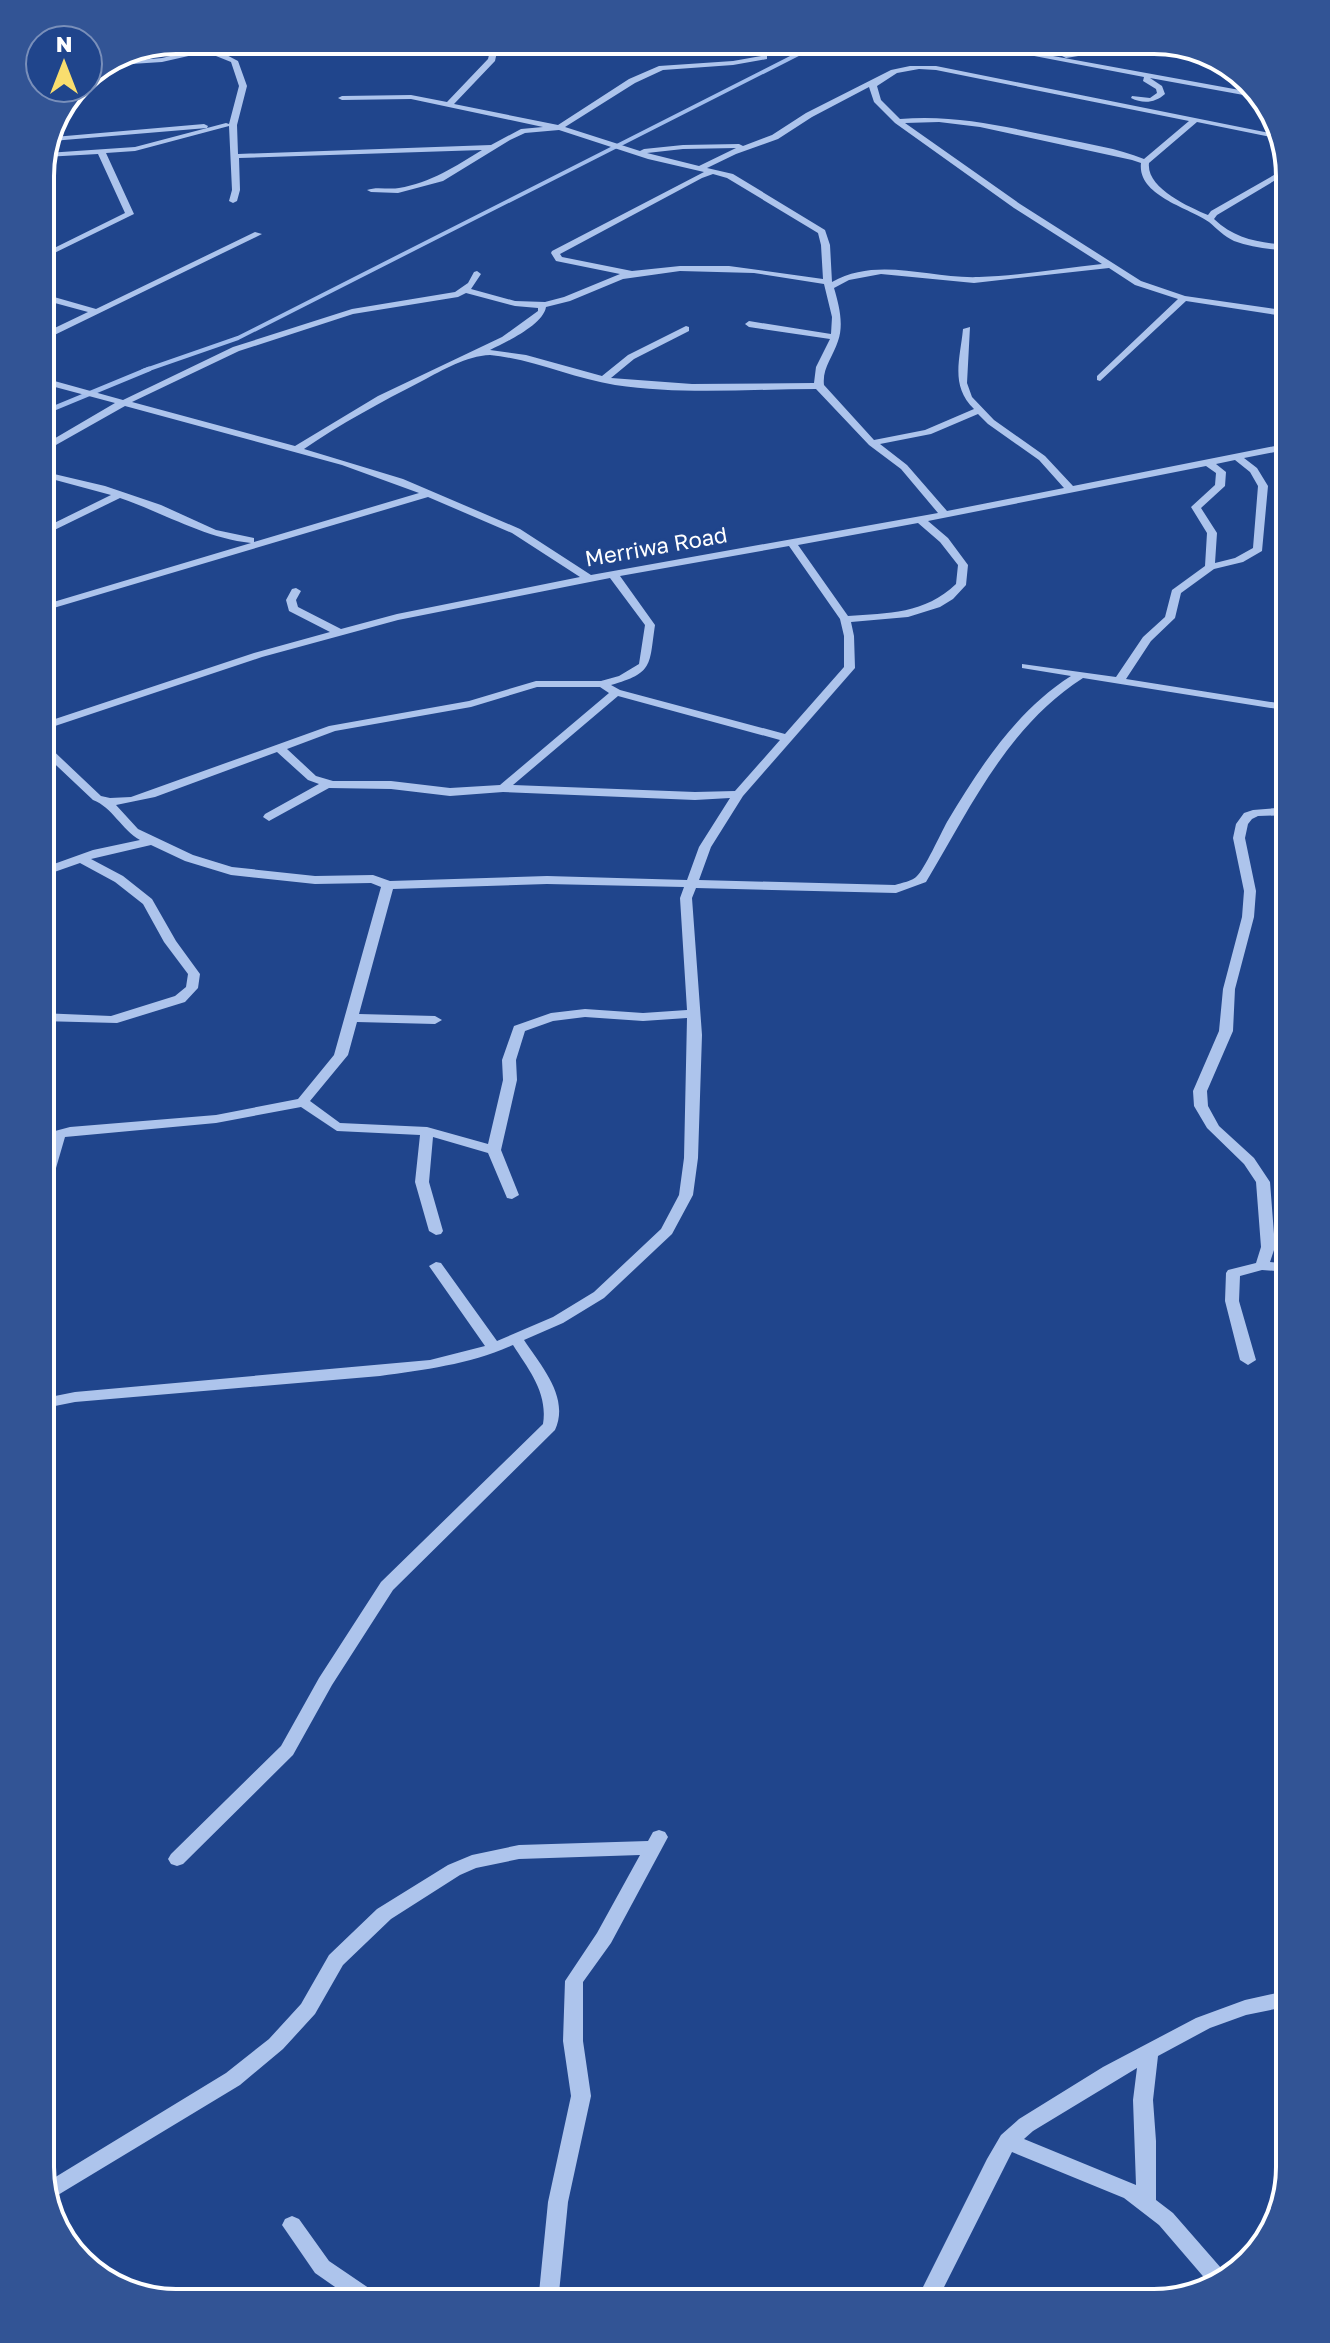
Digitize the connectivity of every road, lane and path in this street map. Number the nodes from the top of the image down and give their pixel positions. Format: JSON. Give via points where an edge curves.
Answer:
{"nodes":[{"id":1,"x":190,"y":54,"type":"edge"},
{"id":2,"x":219,"y":54,"type":"edge"},
{"id":3,"x":493,"y":54,"type":"edge"},
{"id":4,"x":1029,"y":54,"type":"edge"},
{"id":5,"x":1055,"y":54,"type":"edge"},
{"id":6,"x":1079,"y":54,"type":"edge"},
{"id":7,"x":764,"y":57,"type":"dead end"},
{"id":8,"x":131,"y":63,"type":"edge"},
{"id":9,"x":1141,"y":75,"type":"junction"},
{"id":10,"x":876,"y":81,"type":"junction"},
{"id":11,"x":1243,"y":93,"type":"edge"},
{"id":12,"x":342,"y":98,"type":"dead end"},
{"id":13,"x":1098,"y":98,"type":"junction"},
{"id":14,"x":450,"y":104,"type":"junction"},
{"id":15,"x":1196,"y":119,"type":"junction"},
{"id":16,"x":898,"y":121,"type":"junction"},
{"id":17,"x":230,"y":125,"type":"junction"},
{"id":18,"x":559,"y":128,"type":"junction"},
{"id":19,"x":1268,"y":134,"type":"edge"},
{"id":20,"x":61,"y":138,"type":"edge"},
{"id":21,"x":751,"y":146,"type":"junction"},
{"id":22,"x":491,"y":147,"type":"junction"},
{"id":23,"x":637,"y":152,"type":"junction"},
{"id":24,"x":102,"y":153,"type":"junction"},
{"id":25,"x":56,"y":155,"type":"edge"},
{"id":26,"x":236,"y":156,"type":"junction"},
{"id":27,"x":1145,"y":162,"type":"junction"},
{"id":28,"x":701,"y":168,"type":"junction"},
{"id":29,"x":713,"y":172,"type":"junction"},
{"id":30,"x":1276,"y":176,"type":"edge"},
{"id":31,"x":371,"y":190,"type":"dead end"},
{"id":32,"x":233,"y":201,"type":"dead end"},
{"id":33,"x":1210,"y":219,"type":"junction"},
{"id":34,"x":258,"y":234,"type":"dead end"},
{"id":35,"x":1276,"y":246,"type":"edge"},
{"id":36,"x":54,"y":251,"type":"edge"},
{"id":37,"x":1109,"y":266,"type":"junction"},
{"id":38,"x":477,"y":274,"type":"dead end"},
{"id":39,"x":633,"y":274,"type":"junction"},
{"id":40,"x":829,"y":284,"type":"junction"},
{"id":41,"x":466,"y":290,"type":"junction"},
{"id":42,"x":1184,"y":298,"type":"junction"},
{"id":43,"x":54,"y":300,"type":"edge"},
{"id":44,"x":542,"y":306,"type":"junction"},
{"id":45,"x":97,"y":312,"type":"junction"},
{"id":46,"x":1276,"y":312,"type":"edge"},
{"id":47,"x":749,"y":324,"type":"dead end"},
{"id":48,"x":686,"y":329,"type":"dead end"},
{"id":49,"x":967,"y":329,"type":"dead end"},
{"id":50,"x":54,"y":332,"type":"edge"},
{"id":51,"x":835,"y":337,"type":"junction"},
{"id":52,"x":472,"y":353,"type":"junction"},
{"id":53,"x":1100,"y":378,"type":"dead end"},
{"id":54,"x":604,"y":379,"type":"junction"},
{"id":55,"x":54,"y":384,"type":"edge"},
{"id":56,"x":819,"y":386,"type":"junction"},
{"id":57,"x":121,"y":404,"type":"junction"},
{"id":58,"x":978,"y":411,"type":"junction"},
{"id":59,"x":54,"y":443,"type":"edge"},
{"id":60,"x":872,"y":443,"type":"junction"},
{"id":61,"x":1276,"y":449,"type":"edge"},
{"id":62,"x":296,"y":450,"type":"junction"},
{"id":63,"x":1237,"y":457,"type":"junction"},
{"id":64,"x":1209,"y":463,"type":"junction"},
{"id":65,"x":54,"y":477,"type":"edge"},
{"id":66,"x":1071,"y":490,"type":"junction"},
{"id":67,"x":429,"y":493,"type":"junction"},
{"id":68,"x":118,"y":495,"type":"junction"},
{"id":69,"x":944,"y":514,"type":"junction"},
{"id":70,"x":919,"y":519,"type":"junction"},
{"id":71,"x":54,"y":527,"type":"edge"},
{"id":72,"x":259,"y":541,"type":"junction"},
{"id":73,"x":791,"y":542,"type":"junction"},
{"id":74,"x":1210,"y":567,"type":"junction"},
{"id":75,"x":613,"y":574,"type":"junction"},
{"id":76,"x":589,"y":579,"type":"junction"},
{"id":77,"x":296,"y":591,"type":"dead end"},
{"id":78,"x":54,"y":605,"type":"edge"},
{"id":79,"x":845,"y":619,"type":"junction"},
{"id":80,"x":338,"y":632,"type":"junction"},
{"id":81,"x":1026,"y":666,"type":"dead end"},
{"id":82,"x":1082,"y":674,"type":"junction"},
{"id":83,"x":1120,"y":680,"type":"junction"},
{"id":84,"x":602,"y":684,"type":"junction"},
{"id":85,"x":616,"y":692,"type":"junction"},
{"id":86,"x":1276,"y":706,"type":"edge"},
{"id":87,"x":54,"y":723,"type":"edge"},
{"id":88,"x":785,"y":738,"type":"junction"},
{"id":89,"x":278,"y":747,"type":"junction"},
{"id":90,"x":54,"y":757,"type":"edge"},
{"id":91,"x":326,"y":785,"type":"junction"},
{"id":92,"x":503,"y":788,"type":"junction"},
{"id":93,"x":738,"y":794,"type":"junction"},
{"id":94,"x":107,"y":803,"type":"junction"},
{"id":95,"x":1276,"y":812,"type":"edge"},
{"id":96,"x":269,"y":817,"type":"dead end"},
{"id":97,"x":152,"y":841,"type":"junction"},
{"id":98,"x":81,"y":859,"type":"junction"},
{"id":99,"x":54,"y":868,"type":"edge"},
{"id":100,"x":388,"y":885,"type":"junction"},
{"id":101,"x":693,"y":886,"type":"junction"},
{"id":102,"x":693,"y":1014,"type":"junction"},
{"id":103,"x":54,"y":1018,"type":"edge"},
{"id":104,"x":350,"y":1018,"type":"junction"},
{"id":105,"x":435,"y":1020,"type":"dead end"},
{"id":106,"x":303,"y":1102,"type":"junction"},
{"id":107,"x":427,"y":1131,"type":"junction"},
{"id":108,"x":54,"y":1134,"type":"edge"},
{"id":109,"x":60,"y":1134,"type":"junction"},
{"id":110,"x":494,"y":1150,"type":"junction"},
{"id":111,"x":54,"y":1153,"type":"edge"},
{"id":112,"x":512,"y":1195,"type":"dead end"},
{"id":113,"x":436,"y":1231,"type":"dead end"},
{"id":114,"x":436,"y":1266,"type":"dead end"},
{"id":115,"x":1262,"y":1266,"type":"junction"},
{"id":116,"x":1276,"y":1267,"type":"edge"},
{"id":117,"x":516,"y":1339,"type":"junction"},
{"id":118,"x":494,"y":1348,"type":"junction"},
{"id":119,"x":1248,"y":1360,"type":"dead end"},
{"id":120,"x":54,"y":1401,"type":"edge"},
{"id":121,"x":177,"y":1859,"type":"dead end"},
{"id":122,"x":1276,"y":2001,"type":"edge"},
{"id":123,"x":1149,"y":2052,"type":"junction"},
{"id":124,"x":1008,"y":2141,"type":"junction"},
{"id":125,"x":56,"y":2187,"type":"edge"},
{"id":126,"x":1146,"y":2202,"type":"junction"},
{"id":127,"x":292,"y":2225,"type":"dead end"},
{"id":128,"x":1213,"y":2273,"type":"edge"},
{"id":129,"x":354,"y":2289,"type":"edge"},
{"id":130,"x":549,"y":2289,"type":"edge"},
{"id":131,"x":932,"y":2289,"type":"edge"}],
"edges":[{"from":1,"to":8,"type":"street"},
{"from":2,"to":17,"type":"street","via":[[237,64],[243,90]]},
{"from":3,"to":14,"type":"street"},
{"from":4,"to":9,"type":"street"},
{"from":5,"to":6,"type":"street"},
{"from":7,"to":18,"type":"street","via":[[662,68]]},
{"from":9,"to":11,"type":"street"},
{"from":9,"to":13,"type":"street","via":[[1161,94],[1151,100]]},
{"from":10,"to":13,"type":"street","via":[[890,72],[923,66]]},
{"from":10,"to":16,"type":"street","via":[[872,92]]},
{"from":10,"to":21,"type":"street"},
{"from":12,"to":14,"type":"street","via":[[411,97]]},
{"from":13,"to":15,"type":"street"},
{"from":14,"to":18,"type":"street"},
{"from":15,"to":19,"type":"street"},
{"from":15,"to":27,"type":"street"},
{"from":16,"to":27,"type":"street","via":[[963,121]]},
{"from":16,"to":37,"type":"street"},
{"from":17,"to":20,"type":"street"},
{"from":17,"to":24,"type":"street"},
{"from":17,"to":26,"type":"street"},
{"from":18,"to":22,"type":"street","via":[[524,131]]},
{"from":18,"to":23,"type":"street"},
{"from":21,"to":23,"type":"street"},
{"from":21,"to":28,"type":"street"},
{"from":22,"to":26,"type":"street"},
{"from":22,"to":31,"type":"street","via":[[440,179],[402,190]]},
{"from":23,"to":28,"type":"street"},
{"from":24,"to":25,"type":"street"},
{"from":24,"to":36,"type":"street","via":[[130,214]]},
{"from":26,"to":32,"type":"street"},
{"from":27,"to":33,"type":"street","via":[[1156,187]]},
{"from":28,"to":29,"type":"street"},
{"from":29,"to":39,"type":"street","via":[[555,253],[559,259]]},
{"from":29,"to":40,"type":"street","via":[[742,183],[822,232]]},
{"from":30,"to":33,"type":"street"},
{"from":33,"to":35,"type":"street","via":[[1241,242]]},
{"from":34,"to":45,"type":"street"},
{"from":37,"to":40,"type":"street","via":[[971,280],[859,273]]},
{"from":37,"to":42,"type":"street","via":[[1138,283]]},
{"from":38,"to":41,"type":"street"},
{"from":39,"to":40,"type":"street","via":[[725,268]]},
{"from":39,"to":44,"type":"street"},
{"from":40,"to":51,"type":"street","via":[[836,308]]},
{"from":41,"to":44,"type":"street"},
{"from":41,"to":57,"type":"street","via":[[352,312],[180,365],[172,380]]},
{"from":42,"to":46,"type":"street"},
{"from":42,"to":53,"type":"street"},
{"from":43,"to":45,"type":"street"},
{"from":44,"to":52,"type":"street","via":[[527,324]]},
{"from":45,"to":50,"type":"street"},
{"from":47,"to":51,"type":"street"},
{"from":48,"to":54,"type":"street","via":[[631,357]]},
{"from":49,"to":58,"type":"street","via":[[962,383]]},
{"from":51,"to":56,"type":"street","via":[[818,374]]},
{"from":52,"to":54,"type":"street","via":[[506,353]]},
{"from":52,"to":62,"type":"street","via":[[376,400]]},
{"from":54,"to":56,"type":"street"},
{"from":55,"to":57,"type":"street"},
{"from":56,"to":60,"type":"street"},
{"from":57,"to":59,"type":"street"},
{"from":57,"to":62,"type":"street"},
{"from":58,"to":60,"type":"street","via":[[941,429]]},
{"from":58,"to":66,"type":"street","via":[[1042,458]]},
{"from":60,"to":69,"type":"street","via":[[904,467]]},
{"from":61,"to":63,"type":"street","name":"Merriwa Road"},
{"from":62,"to":67,"type":"street"},
{"from":63,"to":64,"type":"street","name":"Merriwa Road"},
{"from":63,"to":74,"type":"street","via":[[1263,486],[1258,549]]},
{"from":64,"to":66,"type":"street","name":"Merriwa Road"},
{"from":64,"to":74,"type":"street","via":[[1221,472],[1220,486],[1196,507],[1212,533]]},
{"from":65,"to":68,"type":"street"},
{"from":66,"to":69,"type":"street","name":"Merriwa Road"},
{"from":67,"to":72,"type":"street"},
{"from":67,"to":76,"type":"street","via":[[516,531]]},
{"from":68,"to":71,"type":"street"},
{"from":68,"to":72,"type":"street","via":[[213,533]]},
{"from":69,"to":70,"type":"street","name":"Merriwa Road"},
{"from":70,"to":73,"type":"street","name":"Merriwa Road"},
{"from":70,"to":79,"type":"street","via":[[963,565],[961,585],[937,606],[917,613]]},
{"from":72,"to":78,"type":"street"},
{"from":73,"to":75,"type":"street","name":"Merriwa Road"},
{"from":73,"to":79,"type":"street"},
{"from":74,"to":83,"type":"street","via":[[1176,592],[1170,618],[1147,639]]},
{"from":75,"to":76,"type":"street","name":"Merriwa Road"},
{"from":75,"to":84,"type":"street","via":[[650,625],[648,648],[644,665],[636,672]]},
{"from":76,"to":80,"type":"street","name":"Merriwa Road"},
{"from":77,"to":80,"type":"street","via":[[293,609]]},
{"from":79,"to":88,"type":"street","via":[[850,668]]},
{"from":80,"to":87,"type":"street","name":"Merriwa Road"},
{"from":81,"to":82,"type":"street"},
{"from":82,"to":83,"type":"street"},
{"from":82,"to":101,"type":"street","via":[[1039,705],[1009,739],[914,885]]},
{"from":83,"to":86,"type":"street"},
{"from":84,"to":85,"type":"street"},
{"from":84,"to":89,"type":"street","via":[[536,684],[471,704],[342,726]]},
{"from":85,"to":88,"type":"street"},
{"from":85,"to":92,"type":"street"},
{"from":88,"to":93,"type":"street"},
{"from":89,"to":91,"type":"street"},
{"from":89,"to":94,"type":"street","via":[[151,795]]},
{"from":90,"to":94,"type":"street"},
{"from":91,"to":92,"type":"street","via":[[450,792]]},
{"from":91,"to":96,"type":"street"},
{"from":92,"to":93,"type":"street"},
{"from":93,"to":101,"type":"street","via":[[705,847]]},
{"from":94,"to":97,"type":"street","via":[[134,832]]},
{"from":95,"to":115,"type":"street","via":[[1248,816],[1242,824],[1248,917],[1229,989],[1226,1031],[1200,1093],[1214,1128],[1263,1182],[1268,1247]]},
{"from":97,"to":98,"type":"street"},
{"from":97,"to":100,"type":"street","via":[[231,871],[315,880],[373,879]]},
{"from":98,"to":99,"type":"street"},
{"from":98,"to":103,"type":"street","via":[[148,902],[194,974],[192,988],[180,999],[112,1020]]},
{"from":100,"to":101,"type":"street","via":[[547,880]]},
{"from":100,"to":104,"type":"street"},
{"from":101,"to":102,"type":"street","via":[[685,912]]},
{"from":102,"to":110,"type":"street","via":[[585,1013],[551,1017],[519,1029]]},
{"from":102,"to":117,"type":"street","via":[[686,1195],[667,1231],[599,1295]]},
{"from":104,"to":105,"type":"street"},
{"from":104,"to":106,"type":"street","via":[[341,1055]]},
{"from":106,"to":107,"type":"street","via":[[337,1127]]},
{"from":106,"to":109,"type":"street","via":[[207,1122]]},
{"from":107,"to":110,"type":"street"},
{"from":107,"to":113,"type":"street","via":[[422,1182]]},
{"from":108,"to":109,"type":"street"},
{"from":109,"to":111,"type":"street"},
{"from":110,"to":112,"type":"street"},
{"from":114,"to":118,"type":"street"},
{"from":115,"to":116,"type":"street"},
{"from":115,"to":119,"type":"street","via":[[1238,1269],[1230,1284]]},
{"from":117,"to":118,"type":"street"},
{"from":117,"to":121,"type":"street","via":[[550,1396],[550,1426],[387,1586],[287,1750]]},
{"from":118,"to":120,"type":"street","via":[[430,1365]]},
{"from":122,"to":123,"type":"street","via":[[1203,2023]]},
{"from":123,"to":124,"type":"street","via":[[1059,2103]]},
{"from":123,"to":126,"type":"street","via":[[1143,2100]]},
{"from":124,"to":126,"type":"street","via":[[1116,2183]]},
{"from":124,"to":131,"type":"street"},
{"from":125,"to":130,"type":"street","via":[[243,2071],[308,2009],[336,1960],[384,1914],[454,1870],[519,1852],[655,1842],[604,1938],[574,1981],[573,2041],[581,2096],[558,2202]]},
{"from":126,"to":128,"type":"street"},
{"from":127,"to":129,"type":"street","via":[[322,2267]]}]}
